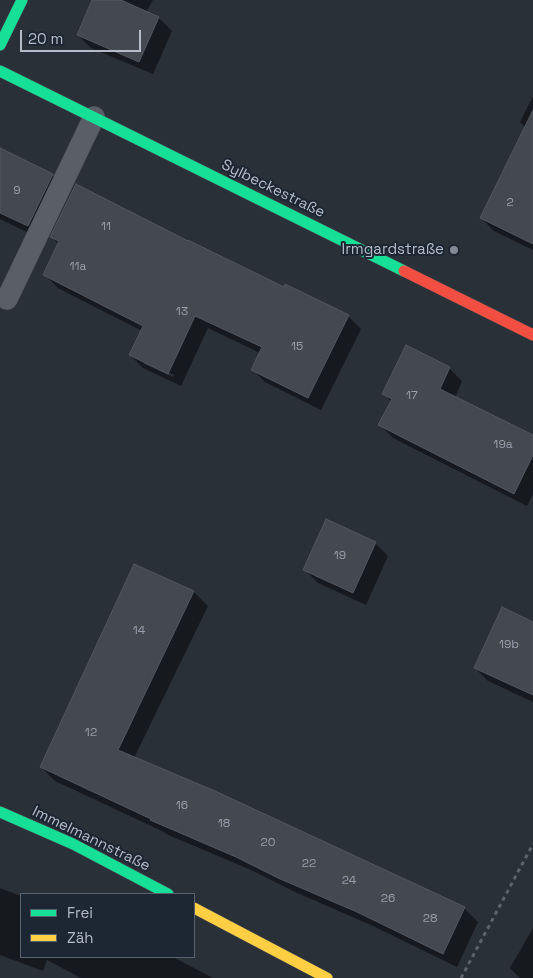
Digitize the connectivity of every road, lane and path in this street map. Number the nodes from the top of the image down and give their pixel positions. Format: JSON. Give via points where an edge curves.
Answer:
{"nodes":[{"id":1,"x":22,"y":0,"type":"edge"},
{"id":2,"x":0,"y":45,"type":"edge"},
{"id":3,"x":0,"y":72,"type":"edge"},
{"id":4,"x":94,"y":118,"type":"junction"},
{"id":5,"x":7,"y":299,"type":"dead end"},
{"id":6,"x":533,"y":335,"type":"edge"},
{"id":7,"x":0,"y":812,"type":"edge"},
{"id":8,"x":533,"y":844,"type":"edge"},
{"id":9,"x":166,"y":893,"type":"edge"},
{"id":10,"x":195,"y":909,"type":"edge"},
{"id":11,"x":327,"y":978,"type":"edge"},
{"id":12,"x":461,"y":978,"type":"edge"}],
"edges":[{"from":1,"to":2,"type":"street"},
{"from":3,"to":4,"type":"street","name":"Sylbeckestraße"},
{"from":4,"to":5,"type":"lane"},
{"from":4,"to":6,"type":"street","name":"Sylbeckestraße"},
{"from":7,"to":9,"type":"street","name":"Immelmannstraße","via":[[73,844]]},
{"from":8,"to":12,"type":"path"},
{"from":10,"to":11,"type":"street"}]}
